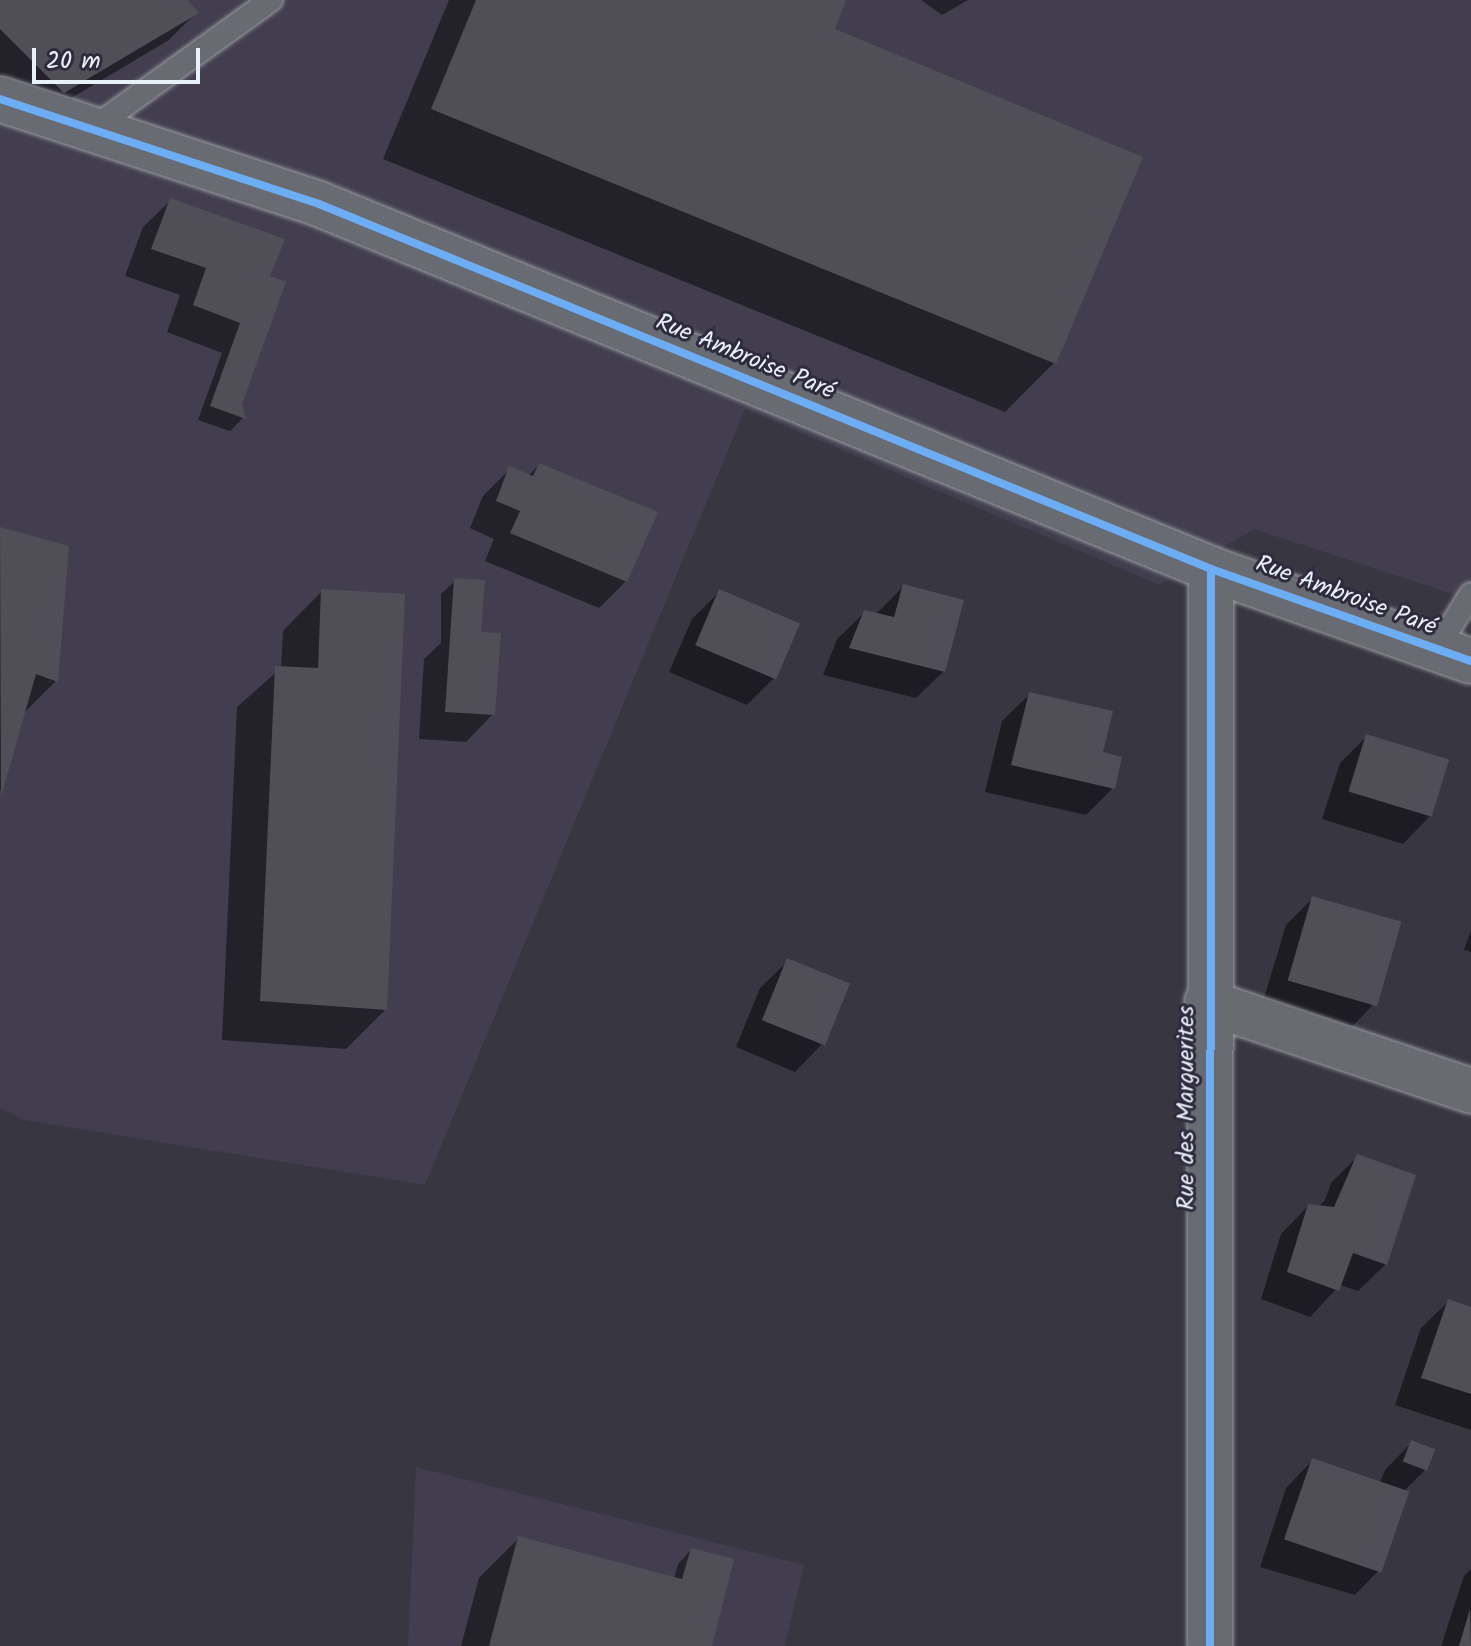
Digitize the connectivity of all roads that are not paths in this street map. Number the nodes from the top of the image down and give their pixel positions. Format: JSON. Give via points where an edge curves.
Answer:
{"nodes":[{"id":1,"x":271,"y":0,"type":"edge"},
{"id":2,"x":0,"y":99,"type":"edge"},
{"id":3,"x":92,"y":129,"type":"junction"},
{"id":4,"x":1211,"y":569,"type":"junction"},
{"id":5,"x":1471,"y":594,"type":"edge"},
{"id":6,"x":1454,"y":656,"type":"edge"},
{"id":7,"x":1207,"y":1002,"type":"junction"},
{"id":8,"x":1471,"y":1091,"type":"edge"},
{"id":9,"x":1210,"y":1646,"type":"edge"}],
"edges":[{"from":1,"to":3,"type":"lane"},
{"from":2,"to":3,"type":"street","name":"Rue Ambroise Paré"},
{"from":3,"to":4,"type":"street","name":"Rue Ambroise Paré","via":[[319,204]]},
{"from":4,"to":6,"type":"street","name":"Rue Ambroise Paré"},
{"from":4,"to":7,"type":"street","name":"Rue des Marguerites"},
{"from":5,"to":6,"type":"lane"},
{"from":7,"to":8,"type":"street"},
{"from":7,"to":9,"type":"street","name":"Rue des Marguerites"}]}
